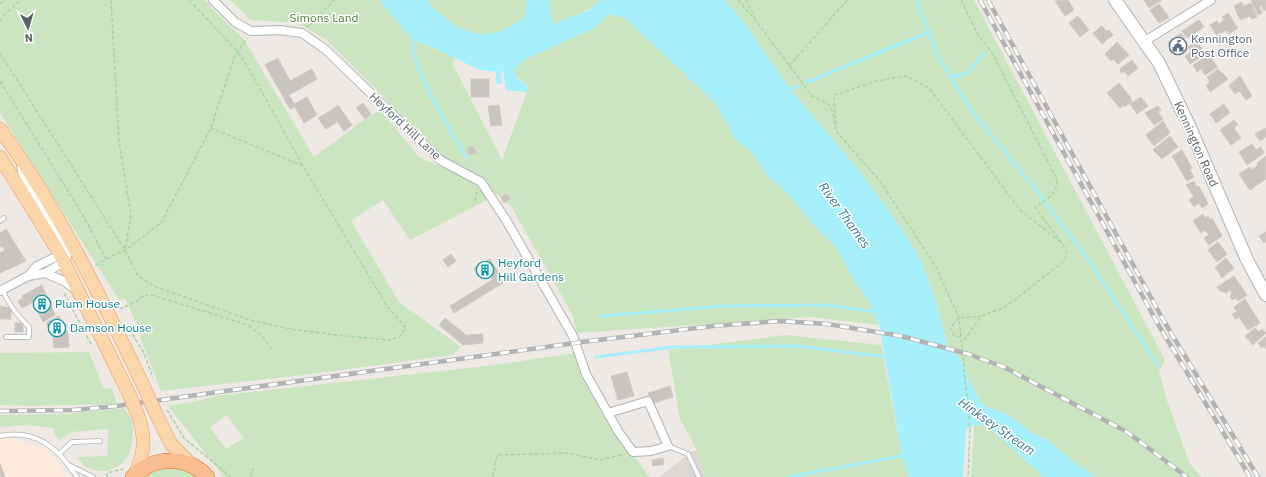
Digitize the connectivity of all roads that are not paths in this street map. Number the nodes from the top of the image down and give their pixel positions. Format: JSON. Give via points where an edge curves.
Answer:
{"nodes":[{"id":1,"x":213,"y":0,"type":"edge"},
{"id":2,"x":1115,"y":0,"type":"edge"},
{"id":3,"x":1211,"y":0,"type":"edge"},
{"id":4,"x":1145,"y":41,"type":"junction"},
{"id":5,"x":0,"y":129,"type":"edge"},
{"id":6,"x":0,"y":157,"type":"edge"},
{"id":7,"x":67,"y":255,"type":"junction"},
{"id":8,"x":46,"y":273,"type":"junction"},
{"id":9,"x":28,"y":276,"type":"junction"},
{"id":10,"x":2,"y":290,"type":"edge"},
{"id":11,"x":79,"y":292,"type":"junction"},
{"id":12,"x":1266,"y":296,"type":"edge"},
{"id":13,"x":6,"y":337,"type":"dead end"},
{"id":14,"x":608,"y":413,"type":"junction"},
{"id":15,"x":0,"y":436,"type":"edge"},
{"id":16,"x":100,"y":441,"type":"dead end"},
{"id":17,"x":668,"y":446,"type":"junction"},
{"id":18,"x":59,"y":454,"type":"junction"},
{"id":19,"x":190,"y":463,"type":"junction"},
{"id":20,"x":69,"y":465,"type":"junction"},
{"id":21,"x":131,"y":473,"type":"edge"},
{"id":22,"x":77,"y":477,"type":"edge"},
{"id":23,"x":93,"y":477,"type":"edge"},
{"id":24,"x":207,"y":477,"type":"edge"},
{"id":25,"x":699,"y":477,"type":"edge"}],
"edges":[{"from":1,"to":14,"type":"street","name":"Heyford Hill Lane","via":[[235,22],[251,31],[278,30],[302,33],[326,50],[440,160],[481,182],[573,336],[586,374]]},
{"from":2,"to":4,"type":"street","name":"Kennington Road"},
{"from":3,"to":4,"type":"street"},
{"from":4,"to":12,"type":"street","name":"Kennington Road","via":[[1159,63],[1186,118],[1247,260]]},
{"from":5,"to":7,"type":"main road","via":[[20,157]]},
{"from":6,"to":7,"type":"main road"},
{"from":7,"to":8,"type":"street"},
{"from":7,"to":9,"type":"street","via":[[37,266]]},
{"from":7,"to":11,"type":"main road"},
{"from":7,"to":19,"type":"main road","bridge":true,"via":[[149,385],[161,410],[172,444]]},
{"from":8,"to":9,"type":"street"},
{"from":8,"to":11,"type":"street","via":[[64,281]]},
{"from":9,"to":10,"type":"street"},
{"from":10,"to":13,"type":"lane","via":[[16,313],[29,327],[29,337]]},
{"from":11,"to":21,"type":"main road","bridge":true,"via":[[143,431],[143,455]]},
{"from":14,"to":17,"type":"street","name":"Heyford Hill Lane","via":[[634,452],[652,451]]},
{"from":14,"to":17,"type":"street","via":[[648,401]]},
{"from":15,"to":18,"type":"lane","via":[[22,434],[36,437]]},
{"from":16,"to":18,"type":"lane","via":[[72,442]]},
{"from":17,"to":25,"type":"lane","via":[[688,454]]},
{"from":18,"to":20,"type":"lane"},
{"from":19,"to":21,"type":"highway","via":[[163,461]]},
{"from":19,"to":24,"type":"highway"},
{"from":20,"to":22,"type":"lane"},
{"from":20,"to":23,"type":"lane"}]}
